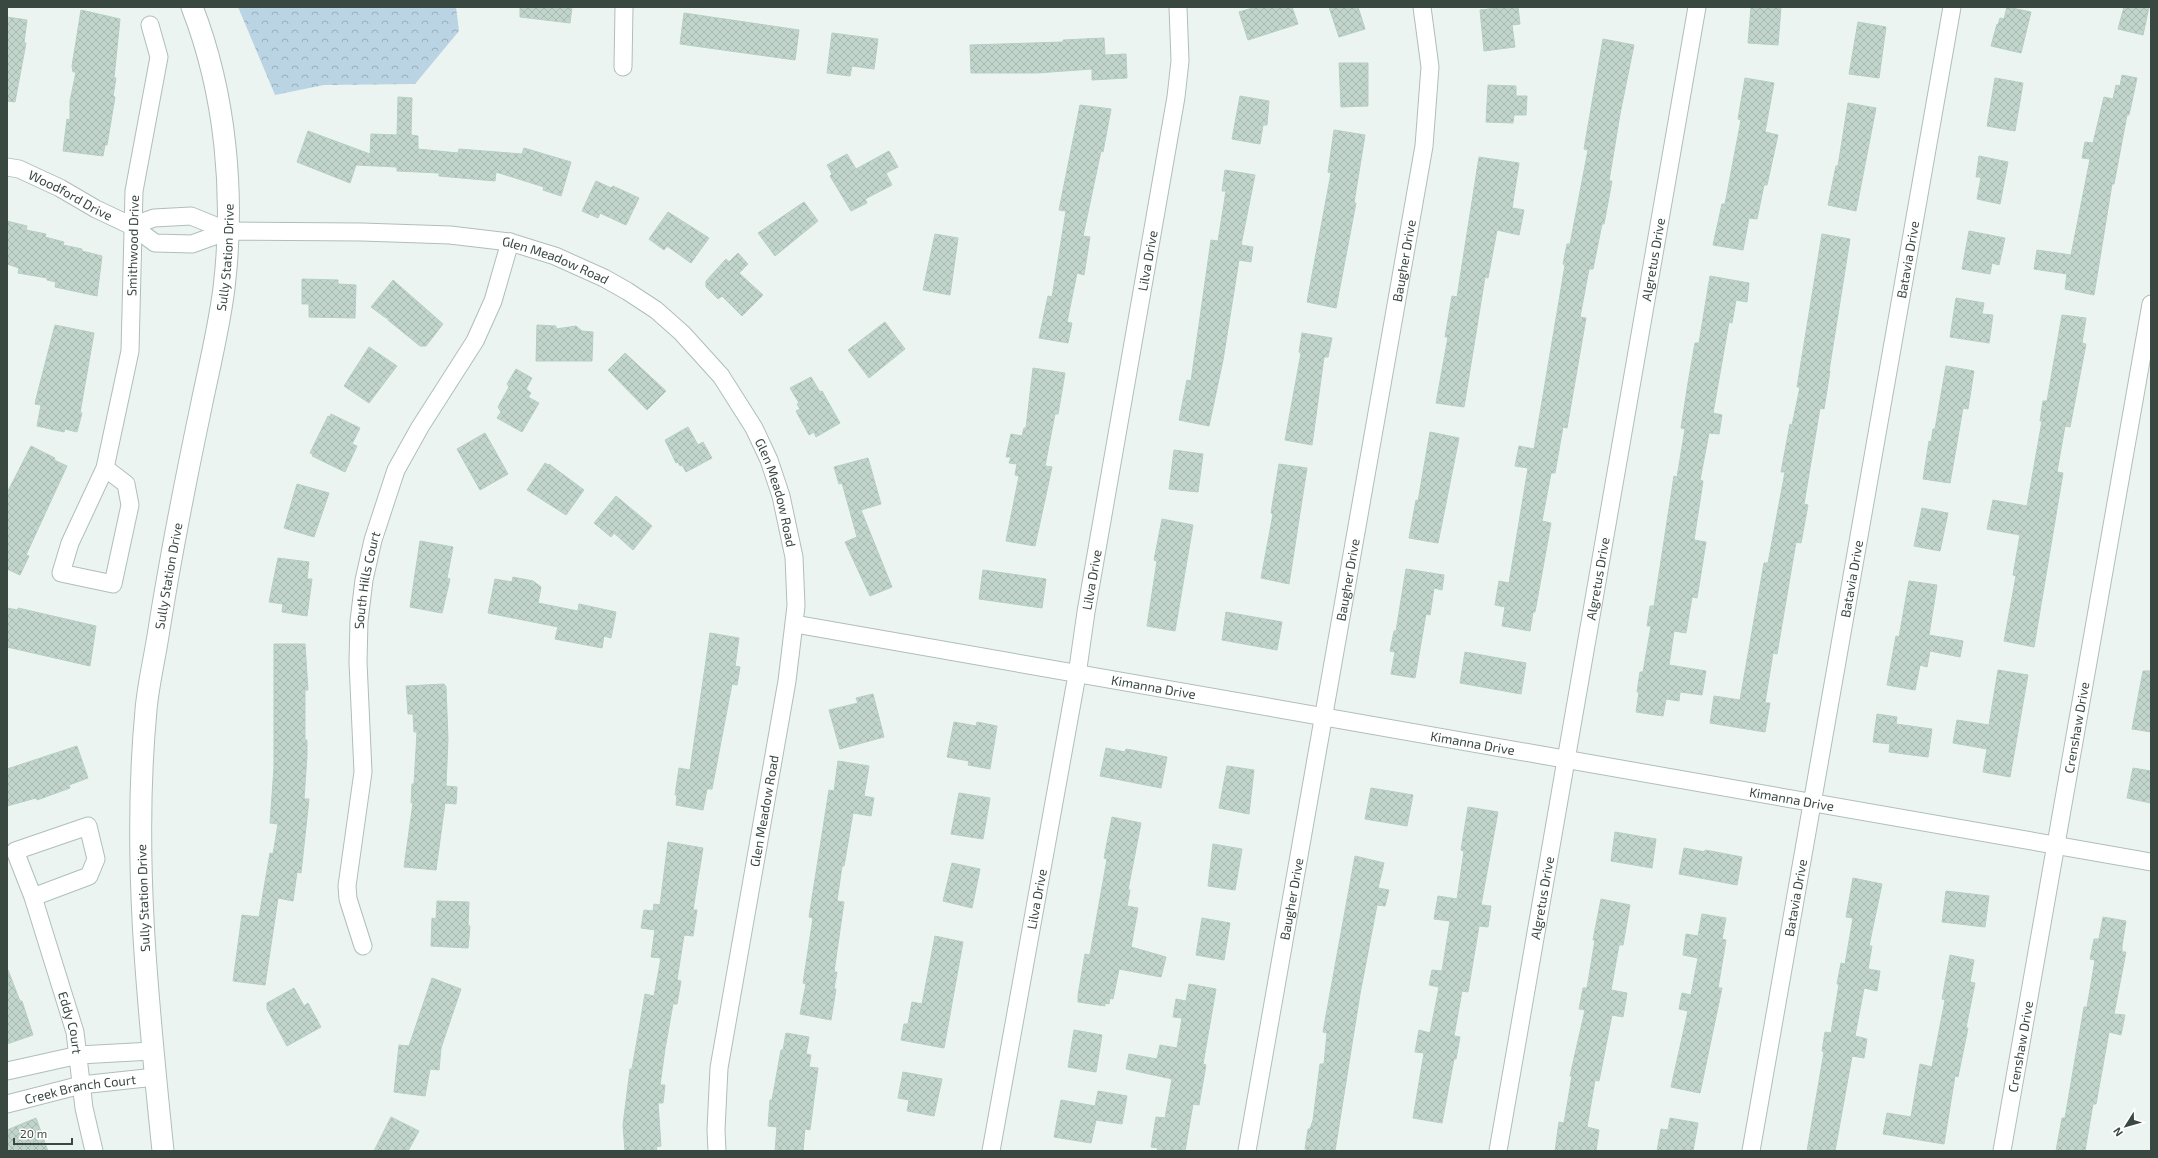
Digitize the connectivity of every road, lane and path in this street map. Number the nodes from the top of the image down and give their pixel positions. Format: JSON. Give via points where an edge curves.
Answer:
{"nodes":[{"id":1,"x":192,"y":7,"type":"edge"},
{"id":2,"x":624,"y":7,"type":"edge"},
{"id":3,"x":1178,"y":7,"type":"edge"},
{"id":4,"x":1422,"y":7,"type":"edge"},
{"id":5,"x":1697,"y":7,"type":"edge"},
{"id":6,"x":1952,"y":7,"type":"edge"},
{"id":7,"x":150,"y":25,"type":"dead end"},
{"id":8,"x":623,"y":67,"type":"dead end"},
{"id":9,"x":7,"y":167,"type":"edge"},
{"id":10,"x":132,"y":226,"type":"junction"},
{"id":11,"x":228,"y":231,"type":"junction"},
{"id":12,"x":510,"y":242,"type":"junction"},
{"id":13,"x":2151,"y":304,"type":"edge"},
{"id":14,"x":105,"y":468,"type":"junction"},
{"id":15,"x":795,"y":624,"type":"junction"},
{"id":16,"x":1077,"y":675,"type":"junction"},
{"id":17,"x":1324,"y":717,"type":"junction"},
{"id":18,"x":1568,"y":760,"type":"junction"},
{"id":19,"x":1812,"y":803,"type":"junction"},
{"id":20,"x":2056,"y":846,"type":"junction"},
{"id":21,"x":2151,"y":862,"type":"edge"},
{"id":22,"x":33,"y":897,"type":"junction"},
{"id":23,"x":363,"y":946,"type":"dead end"},
{"id":24,"x":152,"y":1051,"type":"junction"},
{"id":25,"x":79,"y":1055,"type":"junction"},
{"id":26,"x":7,"y":1071,"type":"edge"},
{"id":27,"x":155,"y":1077,"type":"junction"},
{"id":28,"x":81,"y":1085,"type":"junction"},
{"id":29,"x":7,"y":1104,"type":"edge"},
{"id":30,"x":94,"y":1151,"type":"edge"},
{"id":31,"x":163,"y":1151,"type":"edge"},
{"id":32,"x":717,"y":1151,"type":"edge"},
{"id":33,"x":991,"y":1151,"type":"edge"},
{"id":34,"x":1247,"y":1151,"type":"edge"},
{"id":35,"x":1498,"y":1151,"type":"edge"},
{"id":36,"x":1751,"y":1151,"type":"edge"},
{"id":37,"x":2002,"y":1151,"type":"edge"}],
"edges":[{"from":1,"to":11,"type":"street","name":"Sully Station Drive","via":[[212,74],[223,131]]},
{"from":2,"to":8,"type":"street"},
{"from":3,"to":16,"type":"street","name":"Lilva Drive","via":[[1180,61],[1176,98]]},
{"from":4,"to":17,"type":"street","name":"Baugher Drive","via":[[1430,67],[1424,146]]},
{"from":5,"to":18,"type":"street","name":"Algretus Drive"},
{"from":6,"to":19,"type":"street","name":"Batavia Drive"},
{"from":7,"to":10,"type":"street","name":"Smithwood Drive","via":[[159,57],[134,191]]},
{"from":9,"to":10,"type":"street","name":"Woodford Drive","via":[[60,188]]},
{"from":10,"to":11,"type":"street","via":[[154,218],[191,216]]},
{"from":10,"to":11,"type":"street","name":"Woodford Drive","via":[[155,243],[192,244]]},
{"from":10,"to":14,"type":"street","name":"Smithwood Drive","via":[[130,351]]},
{"from":11,"to":12,"type":"street","name":"Glen Meadow Road","via":[[435,234]]},
{"from":11,"to":24,"type":"street","name":"Sully Station Drive","via":[[218,326],[171,553],[146,709],[140,814],[141,906]]},
{"from":12,"to":15,"type":"street","name":"Glen Meadow Road","via":[[555,256],[627,291],[656,310],[721,376],[754,428],[781,496],[794,557]]},
{"from":12,"to":23,"type":"street","name":"South Hills Court","via":[[493,301],[475,341],[396,470],[373,540],[364,580],[358,662],[363,772],[347,886],[348,899]]},
{"from":13,"to":20,"type":"street","name":"Crenshaw Drive"},
{"from":14,"to":14,"type":"street","name":"Smithwood Drive","via":[[70,543],[61,573],[113,584],[130,504],[126,484]]},
{"from":15,"to":16,"type":"street","name":"Kimanna Drive"},
{"from":15,"to":32,"type":"street","name":"Glen Meadow Road","via":[[719,1068]]},
{"from":16,"to":17,"type":"street","name":"Kimanna Drive"},
{"from":16,"to":33,"type":"street","name":"Lilva Drive"},
{"from":17,"to":18,"type":"street","name":"Kimanna Drive"},
{"from":17,"to":34,"type":"street","name":"Baugher Drive"},
{"from":18,"to":19,"type":"street","name":"Kimanna Drive"},
{"from":18,"to":35,"type":"street","name":"Algretus Drive"},
{"from":19,"to":20,"type":"street","name":"Kimanna Drive"},
{"from":19,"to":36,"type":"street","name":"Batavia Drive"},
{"from":20,"to":21,"type":"street","name":"Kimanna Drive"},
{"from":20,"to":37,"type":"street","name":"Crenshaw Drive"},
{"from":22,"to":22,"type":"street","name":"Eddy Court","via":[[89,876],[96,859],[88,826],[15,851]]},
{"from":22,"to":25,"type":"street","name":"Eddy Court","via":[[75,1032]]},
{"from":24,"to":25,"type":"street","name":"Creek Branch Court"},
{"from":24,"to":27,"type":"street","name":"Sully Station Drive"},
{"from":25,"to":26,"type":"street","name":"Creek Branch Court"},
{"from":25,"to":28,"type":"street","name":"Eddy Court"},
{"from":27,"to":28,"type":"street","name":"Creek Branch Court"},
{"from":27,"to":31,"type":"street","name":"Sully Station Drive"},
{"from":28,"to":29,"type":"street","name":"Creek Branch Court"},
{"from":28,"to":30,"type":"street","name":"Eddy Court"}]}
